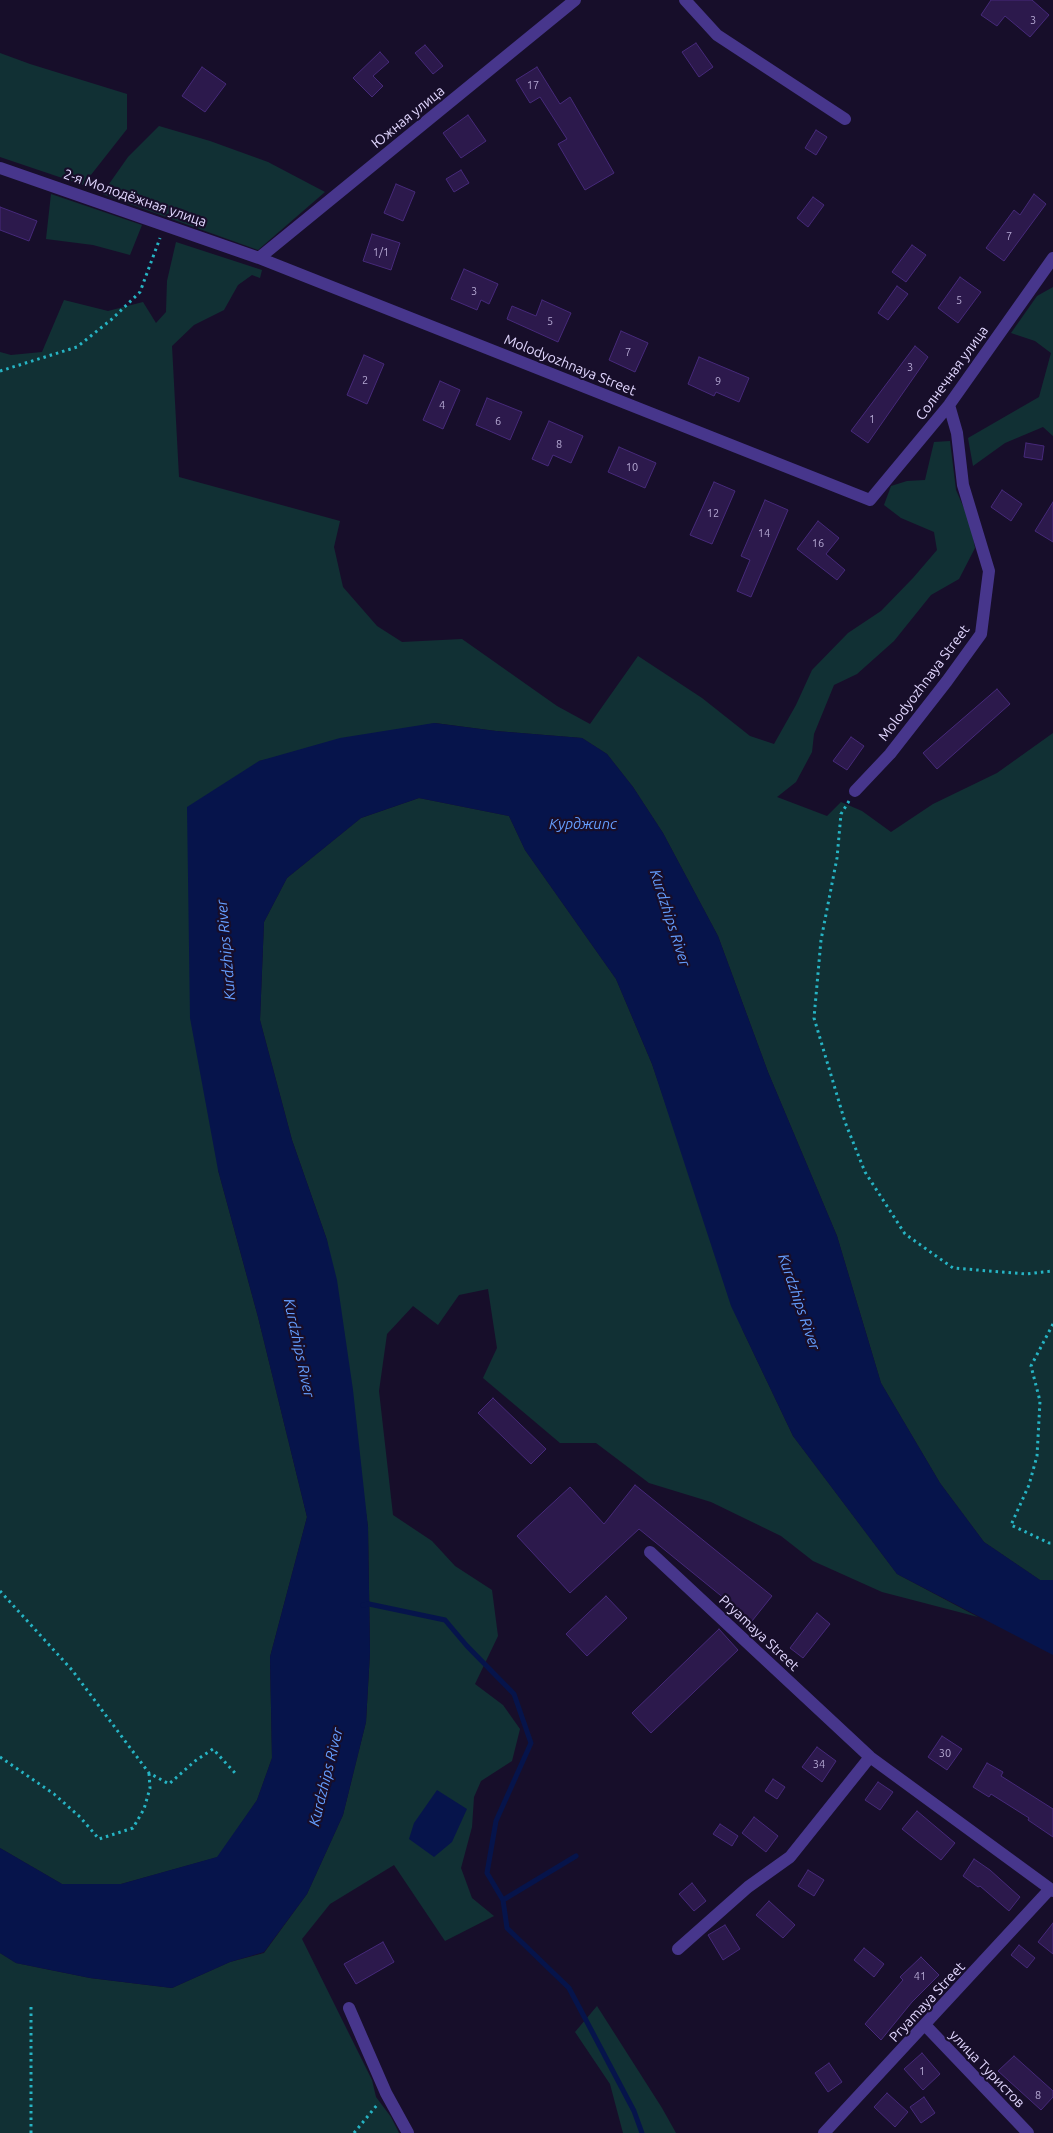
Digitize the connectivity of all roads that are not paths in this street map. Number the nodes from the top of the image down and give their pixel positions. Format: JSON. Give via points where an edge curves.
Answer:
{"nodes":[{"id":1,"x":575,"y":0,"type":"edge"},
{"id":2,"x":684,"y":0,"type":"edge"},
{"id":3,"x":845,"y":119,"type":"dead end"},
{"id":4,"x":0,"y":168,"type":"edge"},
{"id":5,"x":259,"y":258,"type":"junction"},
{"id":6,"x":1053,"y":258,"type":"edge"},
{"id":7,"x":950,"y":405,"type":"junction"},
{"id":8,"x":870,"y":500,"type":"joint"},
{"id":9,"x":856,"y":791,"type":"road end"},
{"id":10,"x":650,"y":1552,"type":"dead end"},
{"id":11,"x":870,"y":1756,"type":"junction"},
{"id":12,"x":1052,"y":1890,"type":"edge"},
{"id":13,"x":678,"y":1949,"type":"dead end"},
{"id":14,"x":349,"y":2008,"type":"dead end"},
{"id":15,"x":925,"y":2026,"type":"junction"},
{"id":16,"x":408,"y":2133,"type":"edge"},
{"id":17,"x":824,"y":2133,"type":"edge"},
{"id":18,"x":1028,"y":2133,"type":"edge"}],
"edges":[{"from":1,"to":5,"type":"street","name":"Южная улица"},
{"from":2,"to":3,"type":"street","via":[[718,35]]},
{"from":4,"to":5,"type":"street","name":"2-я Молодёжная улица"},
{"from":5,"to":8,"type":"street","name":"Molodyozhnaya Street"},
{"from":6,"to":7,"type":"street","name":"Солнечная улица"},
{"from":7,"to":8,"type":"street","name":"Солнечная улица"},
{"from":7,"to":9,"type":"street","name":"Molodyozhnaya Street","via":[[958,433],[963,485],[989,571],[981,634],[890,754]]},
{"from":10,"to":11,"type":"street","name":"Pryamaya Street"},
{"from":11,"to":12,"type":"street","name":"Pryamaya Street"},
{"from":11,"to":13,"type":"street","via":[[790,1858],[748,1887]]},
{"from":12,"to":15,"type":"street","name":"Pryamaya Street"},
{"from":14,"to":16,"type":"street","via":[[386,2093]]},
{"from":15,"to":17,"type":"street","name":"Pryamaya Street"},
{"from":15,"to":18,"type":"street","name":"улица Туристов"}]}
